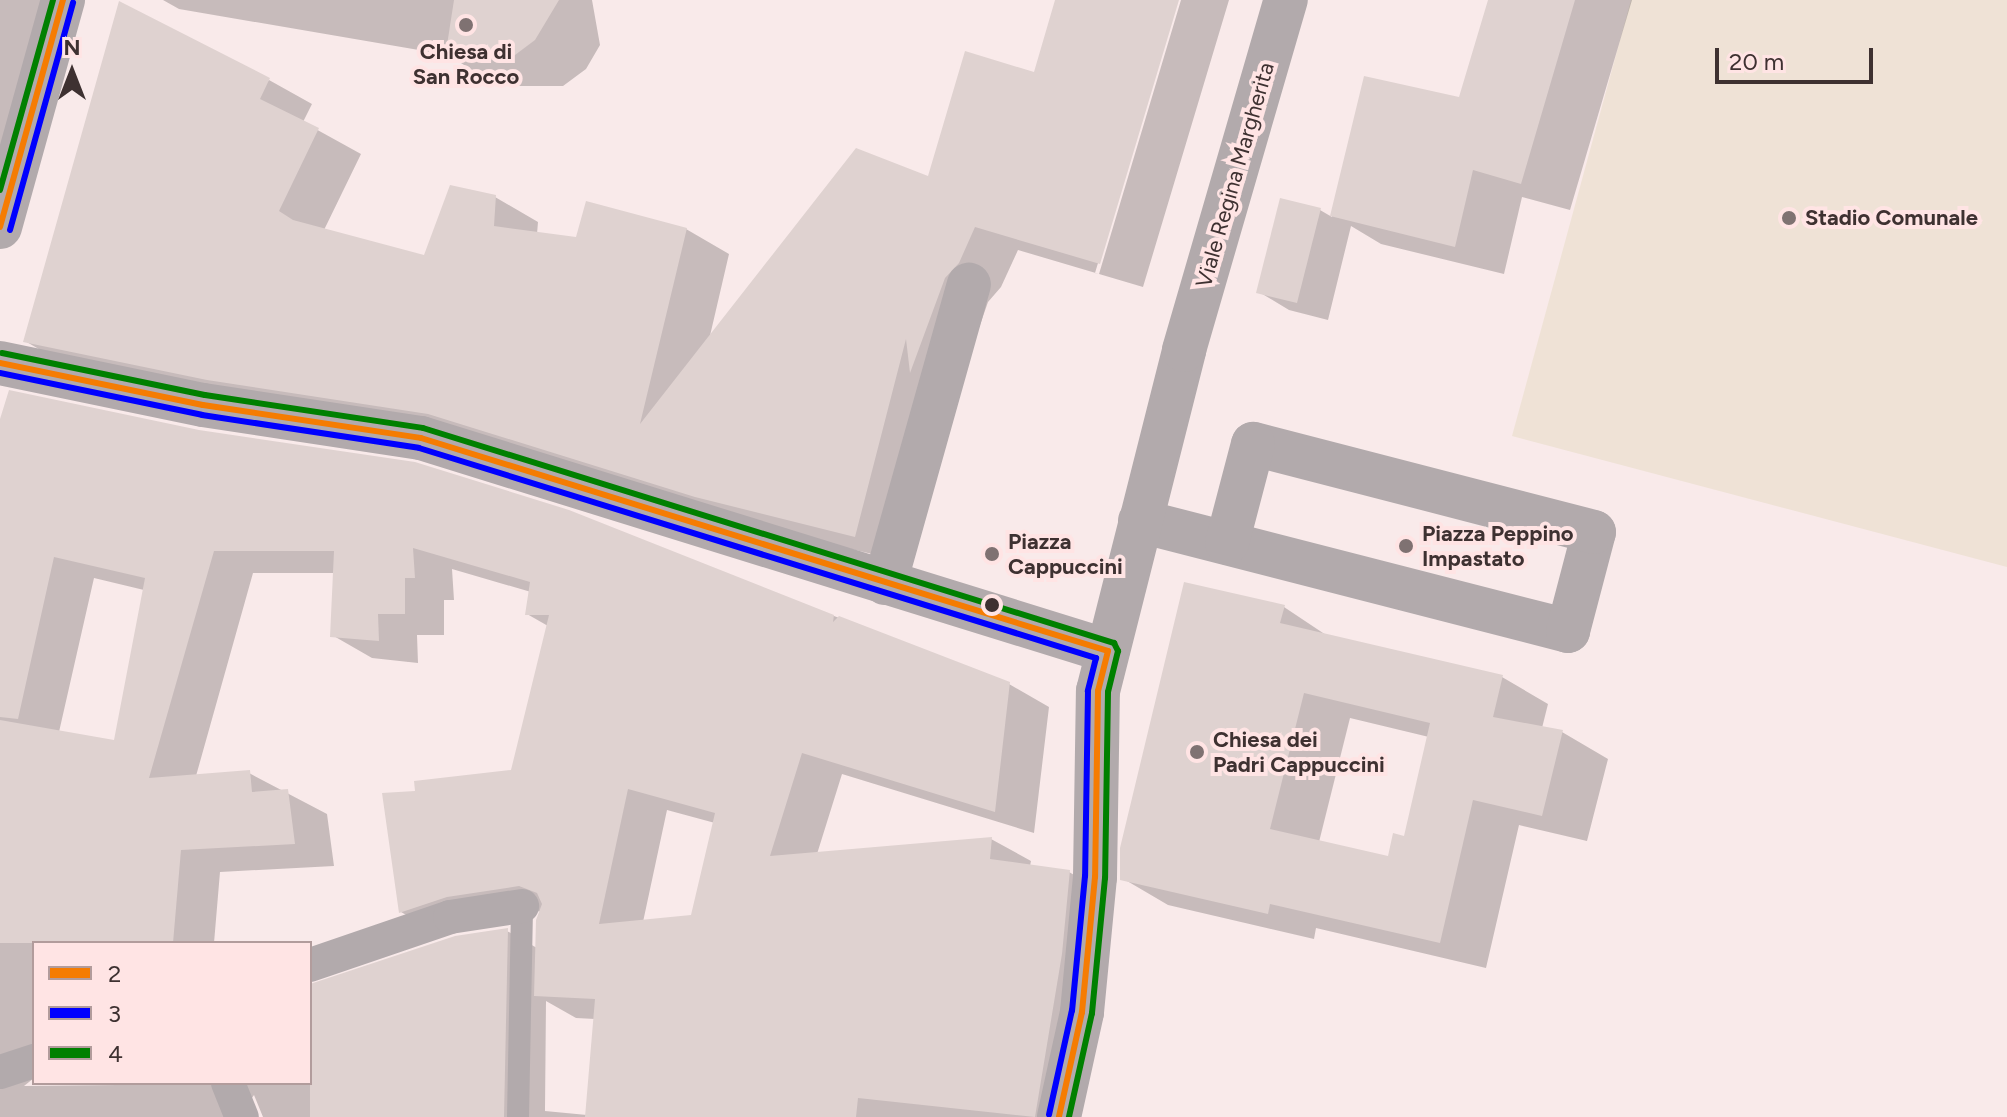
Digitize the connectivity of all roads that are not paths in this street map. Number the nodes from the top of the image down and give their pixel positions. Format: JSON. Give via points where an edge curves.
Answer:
{"nodes":[{"id":1,"x":63,"y":0,"type":"edge"},
{"id":2,"x":1286,"y":0,"type":"edge"},
{"id":3,"x":0,"y":225,"type":"edge"},
{"id":4,"x":969,"y":285,"type":"dead end"},
{"id":5,"x":0,"y":363,"type":"edge"},
{"id":6,"x":1140,"y":521,"type":"junction"},
{"id":7,"x":1227,"y":543,"type":"junction"},
{"id":8,"x":867,"y":577,"type":"junction"},
{"id":9,"x":1108,"y":651,"type":"junction"},
{"id":10,"x":522,"y":906,"type":"joint"},
{"id":11,"x":312,"y":964,"type":"edge"},
{"id":12,"x":32,"y":1062,"type":"edge"},
{"id":13,"x":0,"y":1072,"type":"edge"},
{"id":14,"x":229,"y":1085,"type":"edge"},
{"id":15,"x":242,"y":1117,"type":"edge"},
{"id":16,"x":518,"y":1117,"type":"edge"},
{"id":17,"x":1059,"y":1117,"type":"edge"}],
"edges":[{"from":1,"to":3,"type":"street"},
{"from":2,"to":6,"type":"street","name":"Viale Regina Margherita"},
{"from":4,"to":8,"type":"street"},
{"from":5,"to":8,"type":"street","via":[[203,405],[421,438]]},
{"from":6,"to":7,"type":"street"},
{"from":6,"to":9,"type":"street","name":"Viale Regina Margherita"},
{"from":7,"to":7,"type":"street","via":[[1253,444],[1594,532],[1568,631]]},
{"from":8,"to":9,"type":"street"},
{"from":9,"to":17,"type":"street","name":"Viale Regina Margherita","via":[[1098,691],[1095,877],[1082,1012]]},
{"from":10,"to":11,"type":"street","via":[[450,917]]},
{"from":10,"to":16,"type":"lane"},
{"from":12,"to":13,"type":"street"},
{"from":14,"to":15,"type":"street"}]}
